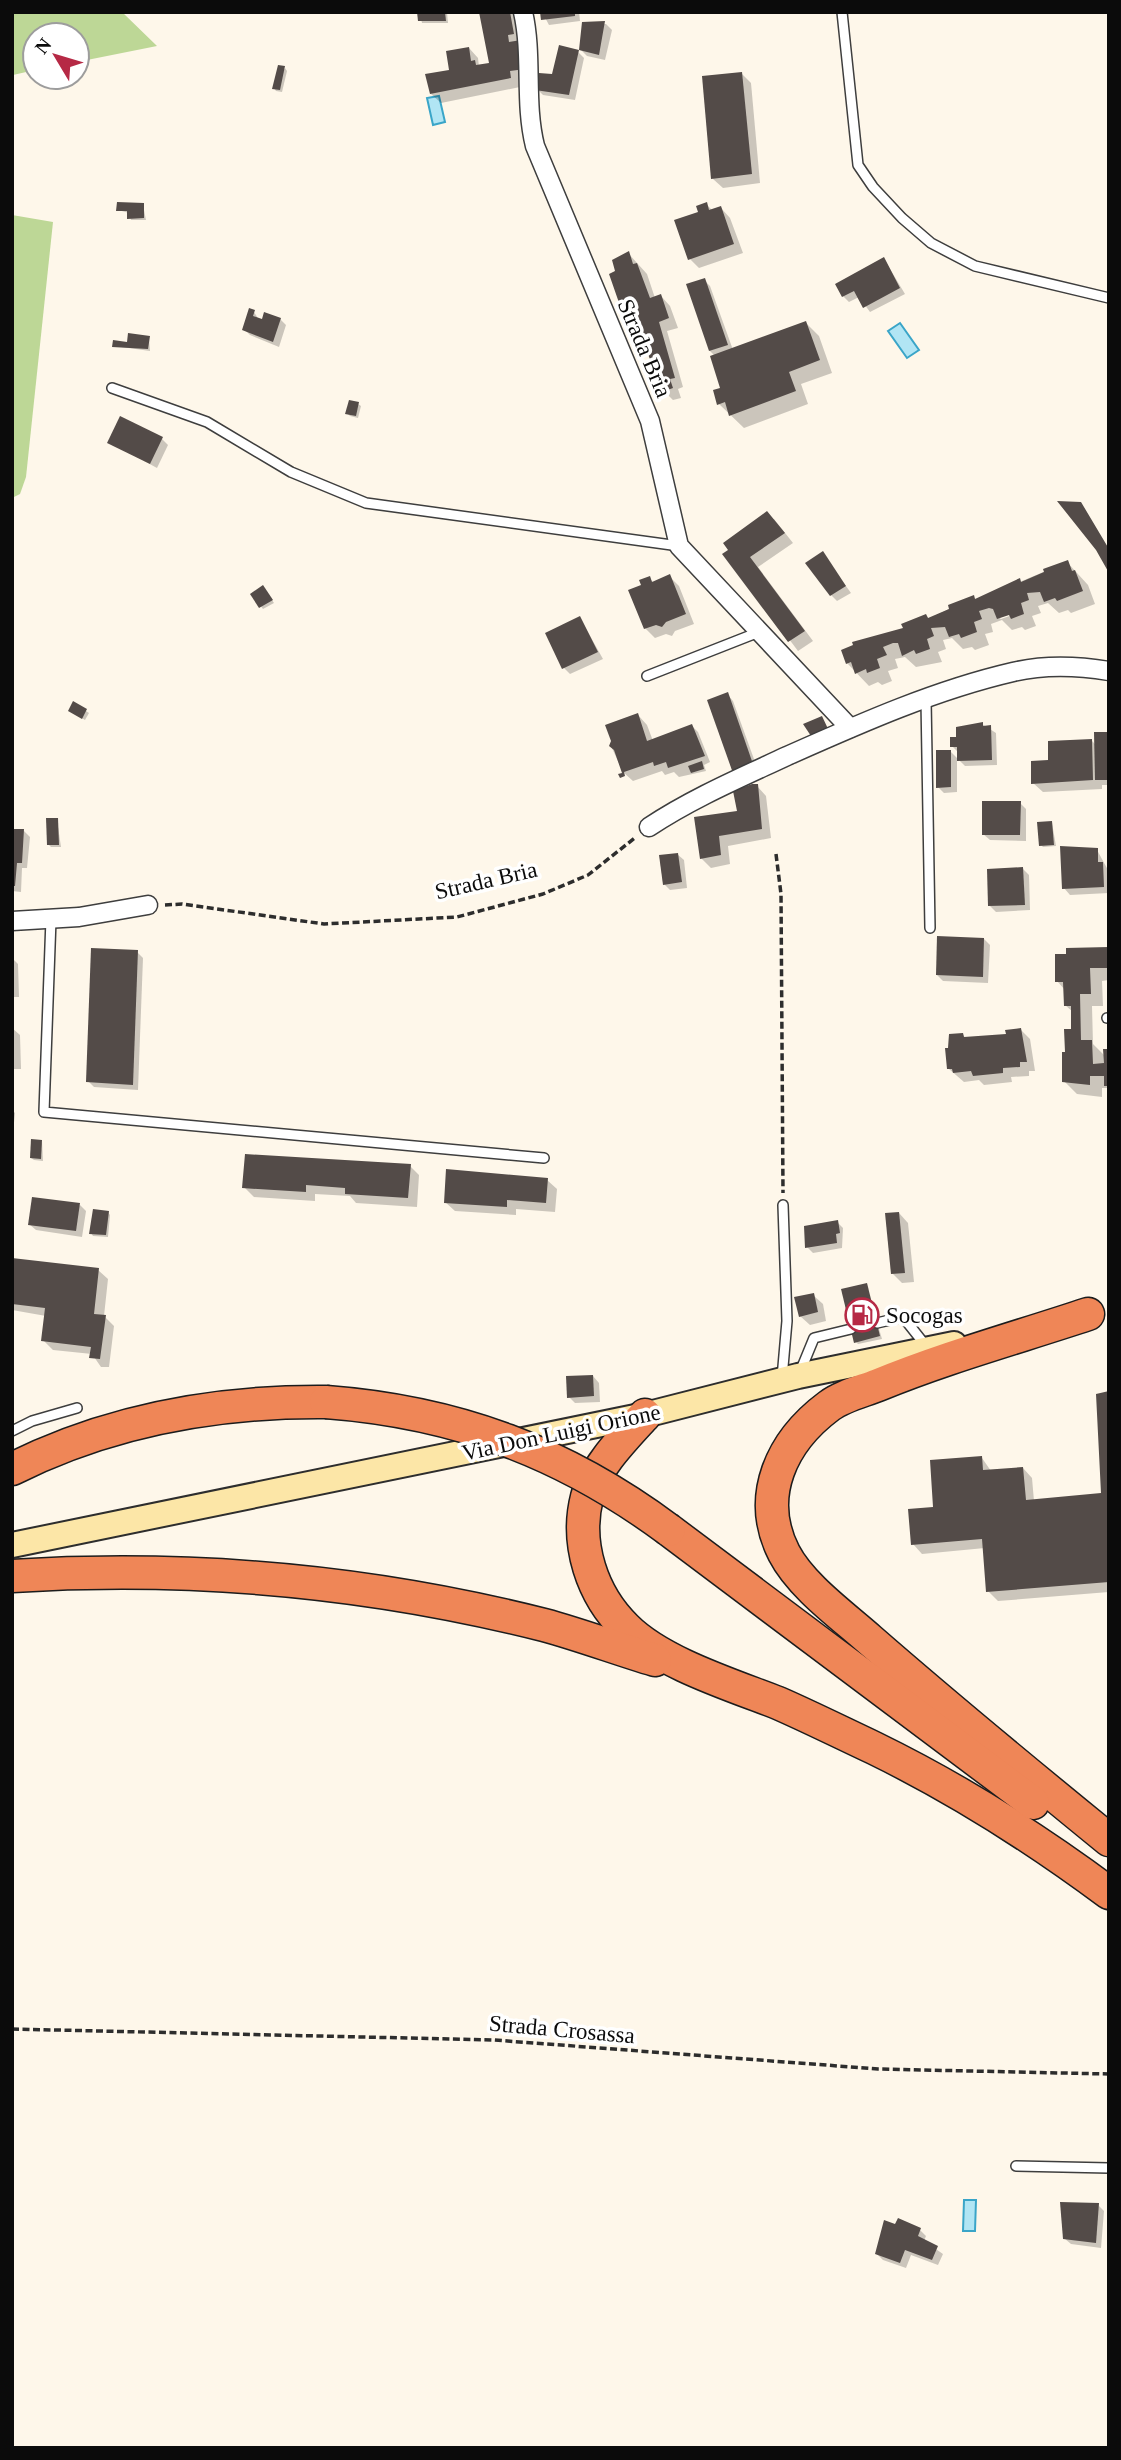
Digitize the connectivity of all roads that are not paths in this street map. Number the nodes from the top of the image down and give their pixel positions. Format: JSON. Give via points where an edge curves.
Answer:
{"nodes":[{"id":1,"x":523,"y":12,"type":"edge"},
{"id":2,"x":842,"y":12,"type":"edge"},
{"id":3,"x":1109,"y":298,"type":"edge"},
{"id":4,"x":112,"y":388,"type":"dead end"},
{"id":5,"x":679,"y":546,"type":"junction"},
{"id":6,"x":759,"y":632,"type":"junction"},
{"id":7,"x":1109,"y":671,"type":"edge"},
{"id":8,"x":647,"y":676,"type":"dead end"},
{"id":9,"x":926,"y":700,"type":"junction"},
{"id":10,"x":850,"y":728,"type":"junction"},
{"id":11,"x":649,"y":827,"type":"road end"},
{"id":12,"x":148,"y":905,"type":"road end"},
{"id":13,"x":51,"y":919,"type":"junction"},
{"id":14,"x":12,"y":922,"type":"edge"},
{"id":15,"x":930,"y":928,"type":"dead end"},
{"id":16,"x":544,"y":1158,"type":"dead end"},
{"id":17,"x":783,"y":1205,"type":"road end"},
{"id":18,"x":1099,"y":1313,"type":"edge"},
{"id":19,"x":877,"y":1323,"type":"dead end"},
{"id":20,"x":851,"y":1329,"type":"dead end"},
{"id":21,"x":929,"y":1350,"type":"junction"},
{"id":22,"x":790,"y":1379,"type":"junction"},
{"id":23,"x":76,"y":1408,"type":"dead end"},
{"id":24,"x":645,"y":1415,"type":"junction"},
{"id":25,"x":12,"y":1431,"type":"edge"},
{"id":26,"x":12,"y":1469,"type":"edge"},
{"id":27,"x":12,"y":1545,"type":"edge"},
{"id":28,"x":12,"y":1576,"type":"edge"},
{"id":29,"x":736,"y":1686,"type":"junction"},
{"id":30,"x":1109,"y":1840,"type":"edge"},
{"id":31,"x":1104,"y":1877,"type":"edge"},
{"id":32,"x":1016,"y":2166,"type":"dead end"},
{"id":33,"x":1109,"y":2168,"type":"edge"}],
"edges":[{"from":1,"to":5,"type":"street","name":"Strada Bria","via":[[535,146],[650,421]]},
{"from":2,"to":3,"type":"lane","via":[[858,165],[895,210],[931,243],[975,266]]},
{"from":4,"to":5,"type":"lane","via":[[207,422],[291,472],[366,503]]},
{"from":5,"to":6,"type":"street","name":"Strada Bria"},
{"from":6,"to":8,"type":"lane"},
{"from":6,"to":10,"type":"street","name":"Strada Bria"},
{"from":7,"to":9,"type":"street","via":[[1053,668],[1012,672]]},
{"from":9,"to":10,"type":"street"},
{"from":9,"to":15,"type":"lane"},
{"from":10,"to":11,"type":"street","via":[[687,802]]},
{"from":12,"to":13,"type":"street"},
{"from":13,"to":14,"type":"street"},
{"from":13,"to":16,"type":"lane","via":[[44,1112]]},
{"from":17,"to":22,"type":"lane"},
{"from":18,"to":21,"type":"main road","name":"Via Don Luigi Orione"},
{"from":18,"to":30,"type":"highway","via":[[895,1377],[831,1404],[784,1453],[775,1477],[773,1513],[785,1554],[816,1592],[944,1705]]},
{"from":19,"to":21,"type":"lane","via":[[903,1317]]},
{"from":20,"to":22,"type":"lane","via":[[814,1338]]},
{"from":21,"to":22,"type":"main road","name":"Via Don Luigi Orione"},
{"from":22,"to":24,"type":"main road","name":"Via Don Luigi Orione"},
{"from":23,"to":25,"type":"lane"},
{"from":24,"to":27,"type":"main road","name":"Via Don Luigi Orione"},
{"from":24,"to":29,"type":"highway","via":[[611,1453],[587,1496],[583,1537],[589,1572],[626,1629],[682,1662]]},
{"from":26,"to":31,"type":"highway","bridge":true,"via":[[68,1445],[171,1414],[248,1404],[326,1402],[444,1419],[494,1434],[586,1475],[669,1530],[961,1752]]},
{"from":28,"to":29,"type":"highway","via":[[163,1571],[261,1577],[365,1591],[545,1625]]},
{"from":29,"to":31,"type":"highway","via":[[809,1716],[921,1772]]},
{"from":32,"to":33,"type":"lane"}]}
